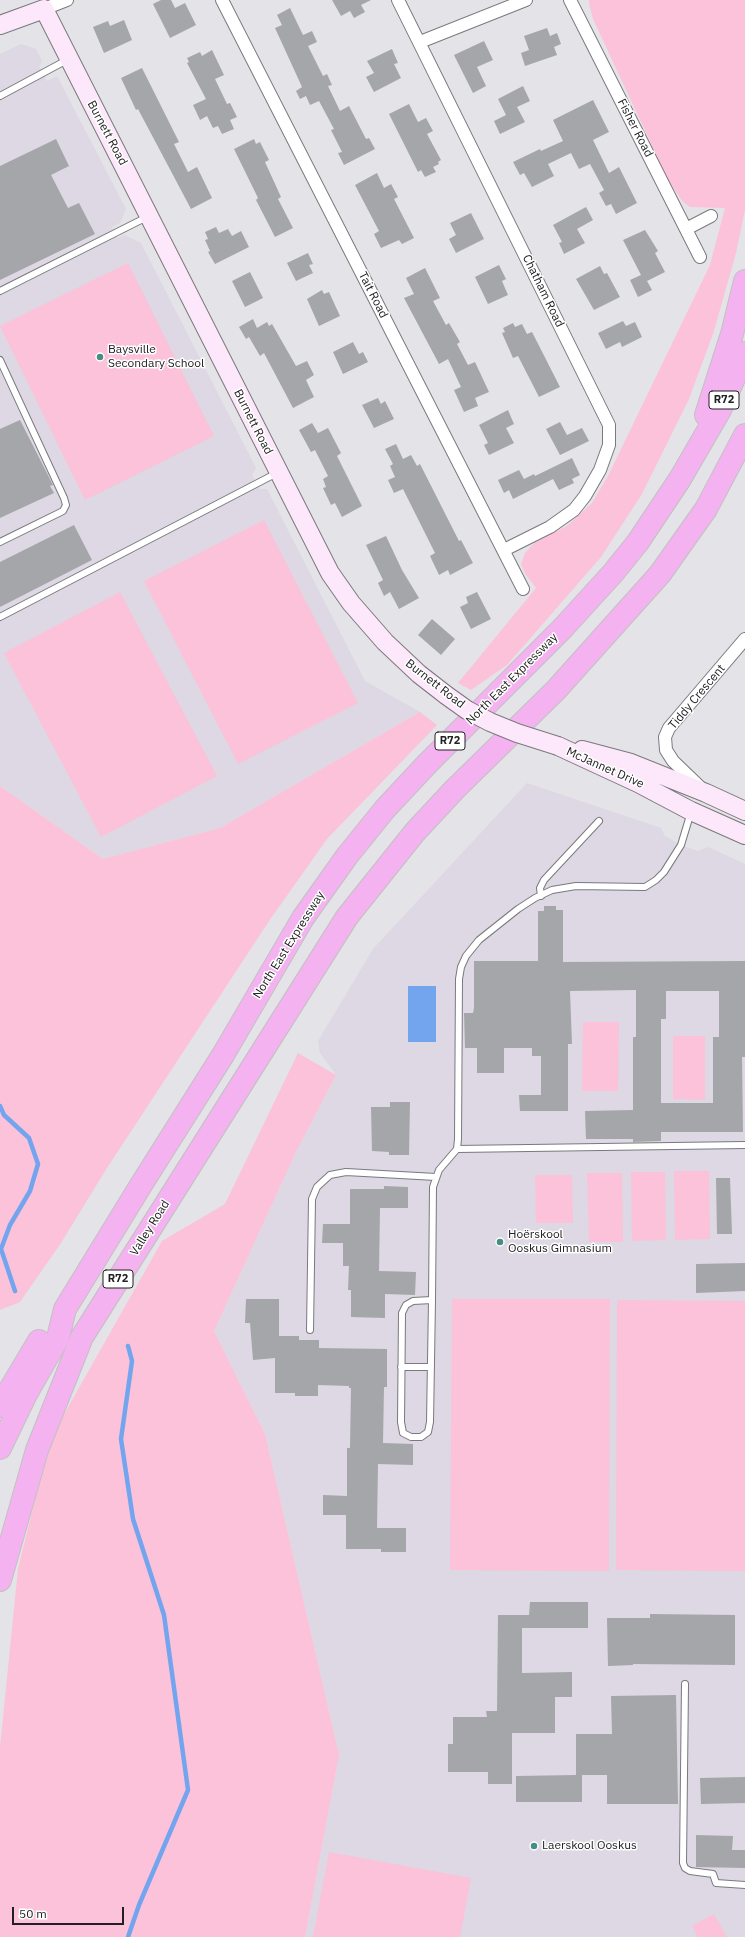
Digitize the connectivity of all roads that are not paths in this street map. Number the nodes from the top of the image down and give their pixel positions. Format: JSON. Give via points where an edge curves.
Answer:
{"nodes":[{"id":1,"x":67,"y":0,"type":"edge"},
{"id":2,"x":222,"y":0,"type":"edge"},
{"id":3,"x":398,"y":0,"type":"edge"},
{"id":4,"x":526,"y":0,"type":"edge"},
{"id":5,"x":570,"y":0,"type":"edge"},
{"id":6,"x":44,"y":9,"type":"junction"},
{"id":7,"x":0,"y":25,"type":"edge"},
{"id":8,"x":420,"y":42,"type":"junction"},
{"id":9,"x":68,"y":59,"type":"junction"},
{"id":10,"x":0,"y":96,"type":"edge"},
{"id":11,"x":150,"y":216,"type":"junction"},
{"id":12,"x":712,"y":216,"type":"dead end"},
{"id":13,"x":686,"y":228,"type":"junction"},
{"id":14,"x":700,"y":257,"type":"dead end"},
{"id":15,"x":745,"y":281,"type":"edge"},
{"id":16,"x":0,"y":292,"type":"edge"},
{"id":17,"x":745,"y":353,"type":"edge"},
{"id":18,"x":0,"y":360,"type":"edge"},
{"id":19,"x":745,"y":435,"type":"edge"},
{"id":20,"x":698,"y":445,"type":"junction"},
{"id":21,"x":279,"y":472,"type":"junction"},
{"id":22,"x":0,"y":542,"type":"edge"},
{"id":23,"x":504,"y":550,"type":"junction"},
{"id":24,"x":524,"y":589,"type":"dead end"},
{"id":25,"x":0,"y":617,"type":"edge"},
{"id":26,"x":745,"y":639,"type":"edge"},
{"id":27,"x":558,"y":746,"type":"junction"},
{"id":28,"x":659,"y":774,"type":"junction"},
{"id":29,"x":706,"y":793,"type":"junction"},
{"id":30,"x":691,"y":811,"type":"junction"},
{"id":31,"x":745,"y":811,"type":"edge"},
{"id":32,"x":599,"y":821,"type":"dead end"},
{"id":33,"x":745,"y":836,"type":"edge"},
{"id":34,"x":541,"y":896,"type":"junction"},
{"id":35,"x":745,"y":1145,"type":"edge"},
{"id":36,"x":457,"y":1149,"type":"junction"},
{"id":37,"x":436,"y":1177,"type":"junction"},
{"id":38,"x":432,"y":1300,"type":"junction"},
{"id":39,"x":65,"y":1309,"type":"junction"},
{"id":40,"x":310,"y":1330,"type":"dead end"},
{"id":41,"x":401,"y":1366,"type":"junction"},
{"id":42,"x":431,"y":1366,"type":"junction"},
{"id":43,"x":0,"y":1406,"type":"edge"},
{"id":44,"x":0,"y":1448,"type":"edge"},
{"id":45,"x":0,"y":1580,"type":"edge"},
{"id":46,"x":685,"y":1684,"type":"dead end"},
{"id":47,"x":745,"y":1885,"type":"edge"}],
"edges":[{"from":1,"to":6,"type":"street"},
{"from":2,"to":23,"type":"street","name":"Tait Road"},
{"from":3,"to":8,"type":"street","name":"Chatham Road"},
{"from":4,"to":8,"type":"street"},
{"from":5,"to":13,"type":"street","name":"Fisher Road"},
{"from":6,"to":7,"type":"street"},
{"from":6,"to":9,"type":"street","name":"Burnett Road"},
{"from":8,"to":23,"type":"street","name":"Chatham Road","via":[[609,425],[609,445],[600,470],[574,510],[550,527]]},
{"from":9,"to":10,"type":"lane"},
{"from":9,"to":11,"type":"street","name":"Burnett Road"},
{"from":11,"to":16,"type":"lane"},
{"from":11,"to":21,"type":"street","name":"Burnett Road"},
{"from":12,"to":13,"type":"street"},
{"from":13,"to":14,"type":"street","name":"Fisher Road"},
{"from":15,"to":20,"type":"highway","via":[[732,334]]},
{"from":17,"to":20,"type":"highway","name":"North East Expressway","number":"R72","via":[[720,410]]},
{"from":18,"to":22,"type":"lane","via":[[66,505],[63,511]]},
{"from":19,"to":45,"type":"highway","name":"Valley Road","number":"R72","via":[[706,509],[660,574],[556,690],[415,832],[347,917],[82,1337],[37,1450]]},
{"from":20,"to":39,"type":"highway","name":"North East Expressway","number":"R72","via":[[659,511],[613,573],[385,809],[347,856],[303,918],[223,1055]]},
{"from":21,"to":25,"type":"lane"},
{"from":21,"to":27,"type":"street","name":"Burnett Road","bridge":true,"via":[[330,573],[350,603],[385,642],[419,674],[467,710],[517,734]]},
{"from":23,"to":24,"type":"street","name":"Tait Road"},
{"from":26,"to":29,"type":"street","name":"Tiddy Crescent","via":[[669,728],[665,737],[666,750],[673,761]]},
{"from":27,"to":28,"type":"street","name":"McJannet Drive","via":[[610,756]]},
{"from":27,"to":30,"type":"street","name":"McJannet Drive"},
{"from":28,"to":29,"type":"street","name":"McJannet Drive"},
{"from":28,"to":30,"type":"street","via":[[687,798],[691,804]]},
{"from":29,"to":31,"type":"street","name":"McJannet Drive"},
{"from":30,"to":33,"type":"street","name":"McJannet Drive"},
{"from":30,"to":34,"type":"lane","via":[[675,857],[664,872],[645,887],[576,886],[552,890]]},
{"from":32,"to":34,"type":"lane","via":[[544,880],[540,888]]},
{"from":34,"to":36,"type":"lane","via":[[518,909],[479,940],[466,956],[461,968]]},
{"from":35,"to":36,"type":"lane"},
{"from":36,"to":37,"type":"lane"},
{"from":37,"to":38,"type":"lane","via":[[433,1187]]},
{"from":37,"to":40,"type":"lane","via":[[346,1172],[330,1175],[317,1187],[312,1199]]},
{"from":38,"to":41,"type":"lane","via":[[414,1301],[406,1305],[402,1313]]},
{"from":38,"to":42,"type":"lane"},
{"from":39,"to":43,"type":"highway","via":[[44,1332]]},
{"from":39,"to":44,"type":"highway","number":"R72","via":[[58,1338],[26,1394]]},
{"from":41,"to":42,"type":"lane"},
{"from":41,"to":42,"type":"lane","via":[[403,1433],[411,1437],[421,1437],[428,1432],[430,1422]]},
{"from":46,"to":47,"type":"lane","via":[[683,1863],[690,1872],[713,1874],[716,1883]]}]}
